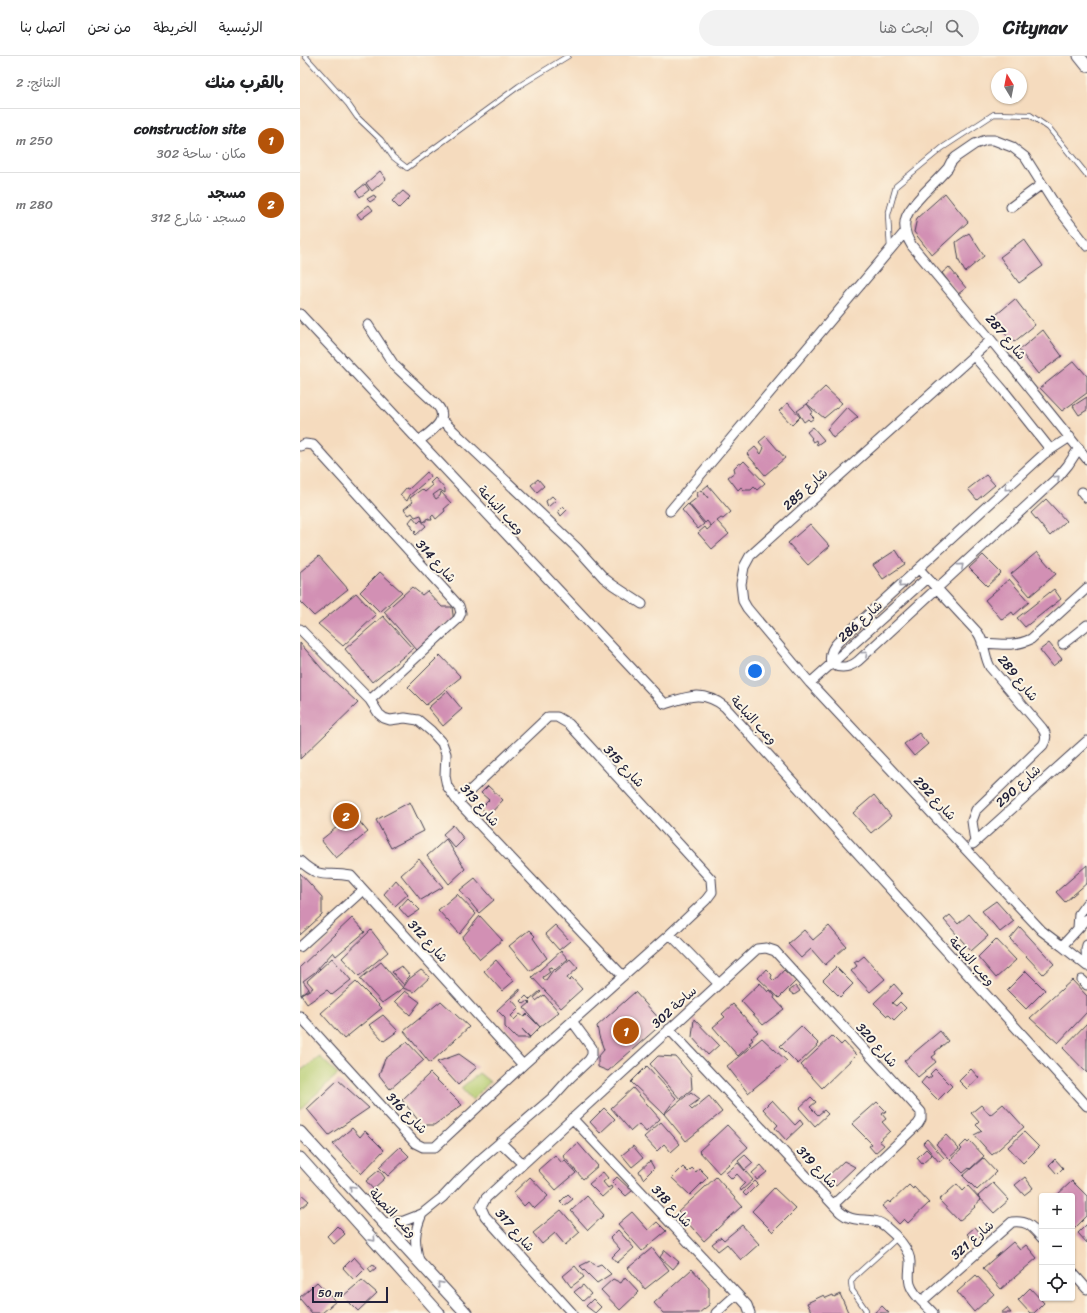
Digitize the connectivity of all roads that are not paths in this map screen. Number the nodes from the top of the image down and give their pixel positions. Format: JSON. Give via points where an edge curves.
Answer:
{"nodes":[{"id":1,"x":305,"y":56,"type":"edge"},
{"id":2,"x":568,"y":56,"type":"edge"},
{"id":3,"x":1079,"y":56,"type":"edge"},
{"id":4,"x":1087,"y":66,"type":"edge"},
{"id":5,"x":1087,"y":175,"type":"edge"},
{"id":6,"x":1042,"y":184,"type":"junction"},
{"id":7,"x":1012,"y":207,"type":"dead end"},
{"id":8,"x":905,"y":232,"type":"junction"},
{"id":9,"x":1087,"y":246,"type":"edge"},
{"id":10,"x":890,"y":252,"type":"junction"},
{"id":11,"x":300,"y":314,"type":"edge"},
{"id":12,"x":368,"y":325,"type":"dead end"},
{"id":13,"x":992,"y":340,"type":"junction"},
{"id":14,"x":974,"y":356,"type":"junction"},
{"id":15,"x":442,"y":420,"type":"junction"},
{"id":16,"x":1070,"y":437,"type":"junction"},
{"id":17,"x":420,"y":441,"type":"junction"},
{"id":18,"x":300,"y":446,"type":"edge"},
{"id":19,"x":1078,"y":448,"type":"junction"},
{"id":20,"x":1050,"y":449,"type":"junction"},
{"id":21,"x":1087,"y":459,"type":"edge"},
{"id":22,"x":670,"y":511,"type":"dead end"},
{"id":23,"x":919,"y":569,"type":"junction"},
{"id":24,"x":927,"y":578,"type":"junction"},
{"id":25,"x":936,"y":588,"type":"junction"},
{"id":26,"x":1087,"y":588,"type":"edge"},
{"id":27,"x":642,"y":604,"type":"dead end"},
{"id":28,"x":1087,"y":625,"type":"edge"},
{"id":29,"x":300,"y":629,"type":"edge"},
{"id":30,"x":982,"y":643,"type":"junction"},
{"id":31,"x":1063,"y":644,"type":"dead end"},
{"id":32,"x":831,"y":664,"type":"junction"},
{"id":33,"x":810,"y":683,"type":"junction"},
{"id":34,"x":370,"y":700,"type":"junction"},
{"id":35,"x":1087,"y":741,"type":"edge"},
{"id":36,"x":458,"y":802,"type":"junction"},
{"id":37,"x":975,"y":842,"type":"junction"},
{"id":38,"x":966,"y":851,"type":"junction"},
{"id":39,"x":300,"y":861,"type":"edge"},
{"id":40,"x":363,"y":890,"type":"junction"},
{"id":41,"x":1087,"y":903,"type":"edge"},
{"id":42,"x":1087,"y":919,"type":"edge"},
{"id":43,"x":1078,"y":928,"type":"junction"},
{"id":44,"x":670,"y":934,"type":"junction"},
{"id":45,"x":1087,"y":945,"type":"edge"},
{"id":46,"x":1062,"y":946,"type":"junction"},
{"id":47,"x":300,"y":947,"type":"edge"},
{"id":48,"x":1087,"y":965,"type":"edge"},
{"id":49,"x":622,"y":976,"type":"junction"},
{"id":50,"x":719,"y":984,"type":"junction"},
{"id":51,"x":300,"y":1016,"type":"edge"},
{"id":52,"x":572,"y":1021,"type":"junction"},
{"id":53,"x":669,"y":1029,"type":"junction"},
{"id":54,"x":523,"y":1064,"type":"junction"},
{"id":55,"x":1085,"y":1100,"type":"edge"},
{"id":56,"x":572,"y":1118,"type":"junction"},
{"id":57,"x":300,"y":1132,"type":"edge"},
{"id":58,"x":500,"y":1142,"type":"junction"},
{"id":59,"x":300,"y":1158,"type":"edge"},
{"id":60,"x":523,"y":1164,"type":"junction"},
{"id":61,"x":834,"y":1204,"type":"junction"},
{"id":62,"x":422,"y":1214,"type":"junction"},
{"id":63,"x":384,"y":1223,"type":"junction"},
{"id":64,"x":1039,"y":1234,"type":"edge"},
{"id":65,"x":897,"y":1238,"type":"junction"},
{"id":66,"x":419,"y":1261,"type":"junction"},
{"id":67,"x":1075,"y":1275,"type":"edge"},
{"id":68,"x":1087,"y":1289,"type":"edge"},
{"id":69,"x":737,"y":1294,"type":"junction"},
{"id":70,"x":922,"y":1301,"type":"junction"},
{"id":71,"x":439,"y":1313,"type":"edge"},
{"id":72,"x":466,"y":1313,"type":"edge"},
{"id":73,"x":572,"y":1313,"type":"edge"},
{"id":74,"x":716,"y":1313,"type":"edge"},
{"id":75,"x":750,"y":1313,"type":"edge"},
{"id":76,"x":865,"y":1313,"type":"edge"},
{"id":77,"x":933,"y":1313,"type":"edge"}],
"edges":[{"from":1,"to":2,"type":"lane","via":[[357,117],[381,140],[393,157],[407,168],[519,86]]},
{"from":3,"to":4,"type":"street"},
{"from":5,"to":10,"type":"lane","via":[[1049,128],[1030,115],[994,114],[942,148],[896,186],[888,214]]},
{"from":6,"to":7,"type":"street"},
{"from":6,"to":8,"type":"street","via":[[1022,154],[994,140],[986,140],[975,144],[951,162],[910,208]]},
{"from":6,"to":9,"type":"street"},
{"from":8,"to":10,"type":"street"},
{"from":8,"to":13,"type":"street","name":"شارع 287","via":[[912,246]]},
{"from":10,"to":22,"type":"street"},
{"from":11,"to":17,"type":"street","name":"وعب النباعة"},
{"from":12,"to":15,"type":"street","via":[[394,365],[440,408]]},
{"from":13,"to":14,"type":"street","name":"شارع 285"},
{"from":13,"to":16,"type":"street","name":"شارع 287"},
{"from":14,"to":20,"type":"street"},
{"from":14,"to":33,"type":"street","name":"شارع 285","via":[[747,561],[741,584],[747,608]]},
{"from":15,"to":17,"type":"street"},
{"from":15,"to":27,"type":"street","via":[[577,548],[604,578]]},
{"from":16,"to":19,"type":"street","name":"شارع 287"},
{"from":16,"to":20,"type":"street"},
{"from":17,"to":55,"type":"street","name":"وعب النباعة","via":[[665,704],[702,696],[726,707]]},
{"from":18,"to":34,"type":"street","name":"شارع 314","via":[[313,445],[459,606],[461,613],[458,620]]},
{"from":19,"to":21,"type":"street","name":"شارع 287"},
{"from":25,"to":19,"type":"street","one_way":true,"via":[[1060,476]]},
{"from":20,"to":23,"type":"street","one_way":true},
{"from":23,"to":24,"type":"street","name":"شارع 289"},
{"from":23,"to":32,"type":"street","one_way":true,"via":[[835,646],[831,654]]},
{"from":24,"to":25,"type":"street","name":"شارع 289"},
{"from":24,"to":32,"type":"street","name":"شارع 286"},
{"from":25,"to":30,"type":"street","name":"شارع 289","via":[[978,633]]},
{"from":32,"to":25,"type":"street","one_way":true,"via":[[842,667],[854,664]]},
{"from":26,"to":30,"type":"street","via":[[1031,639],[1016,644]]},
{"from":28,"to":31,"type":"street"},
{"from":29,"to":34,"type":"street","name":"شارع 313"},
{"from":30,"to":37,"type":"street","name":"شارع 289","via":[[990,667],[1046,734],[1045,742],[976,810],[972,821]]},
{"from":32,"to":33,"type":"street","name":"شارع 286"},
{"from":33,"to":38,"type":"street","name":"شارع 292"},
{"from":34,"to":36,"type":"street","name":"شارع 313","via":[[384,718],[418,720],[431,730],[442,743],[446,754],[447,786]]},
{"from":35,"to":37,"type":"street","name":"شارع 290"},
{"from":36,"to":44,"type":"street","name":"شارع 315","via":[[548,718],[557,717],[569,724],[711,879],[712,892]]},
{"from":36,"to":49,"type":"street","name":"شارع 313"},
{"from":37,"to":38,"type":"street","name":"شارع 290"},
{"from":38,"to":46,"type":"street","name":"شارع 292","via":[[1042,931]]},
{"from":39,"to":40,"type":"street","name":"شارع 312","via":[[313,872],[322,875],[351,876]]},
{"from":40,"to":47,"type":"street"},
{"from":40,"to":54,"type":"street","name":"شارع 312"},
{"from":41,"to":43,"type":"street","via":[[1079,914]]},
{"from":42,"to":43,"type":"street"},
{"from":43,"to":46,"type":"street"},
{"from":44,"to":49,"type":"street"},
{"from":44,"to":50,"type":"street"},
{"from":45,"to":48,"type":"street"},
{"from":46,"to":48,"type":"street"},
{"from":49,"to":52,"type":"street"},
{"from":50,"to":53,"type":"street","name":"ساحة 302"},
{"from":50,"to":61,"type":"street","name":"شارع 320","via":[[757,949],[766,948],[775,952],[921,1112],[918,1124]]},
{"from":51,"to":54,"type":"street","name":"شارع 316","via":[[414,1143],[423,1147],[435,1147]]},
{"from":52,"to":54,"type":"street"},
{"from":52,"to":58,"type":"street","via":[[590,1045],[591,1058],[552,1098]]},
{"from":53,"to":56,"type":"street","name":"ساحة 302"},
{"from":53,"to":61,"type":"street","name":"شارع 319"},
{"from":56,"to":60,"type":"street","name":"ساحة 302"},
{"from":56,"to":69,"type":"street","name":"شارع 318"},
{"from":63,"to":57,"type":"street","name":"وعب النصلة","one_way":true},
{"from":58,"to":60,"type":"street"},
{"from":58,"to":62,"type":"street"},
{"from":59,"to":71,"type":"street","one_way":true},
{"from":60,"to":73,"type":"street","name":"شارع 317","via":[[486,1198],[481,1206],[485,1216]]},
{"from":61,"to":65,"type":"street","name":"شارع 319","via":[[848,1217],[879,1222]]},
{"from":62,"to":63,"type":"street","via":[[404,1221]]},
{"from":62,"to":66,"type":"street","via":[[415,1238]]},
{"from":63,"to":66,"type":"street","name":"وعب النصلة"},
{"from":64,"to":70,"type":"street","name":"شارع 321","via":[[1031,1225],[1021,1221],[1012,1222]]},
{"from":65,"to":70,"type":"street","name":"شارع 319","via":[[910,1260],[909,1283]]},
{"from":65,"to":76,"type":"lane","via":[[851,1282],[852,1290],[866,1310]]},
{"from":72,"to":66,"type":"street","name":"وعب النصلة","one_way":true},
{"from":67,"to":68,"type":"street"},
{"from":69,"to":74,"type":"street"},
{"from":69,"to":75,"type":"street","name":"شارع 318"},
{"from":70,"to":77,"type":"street","name":"شارع 319"}]}
